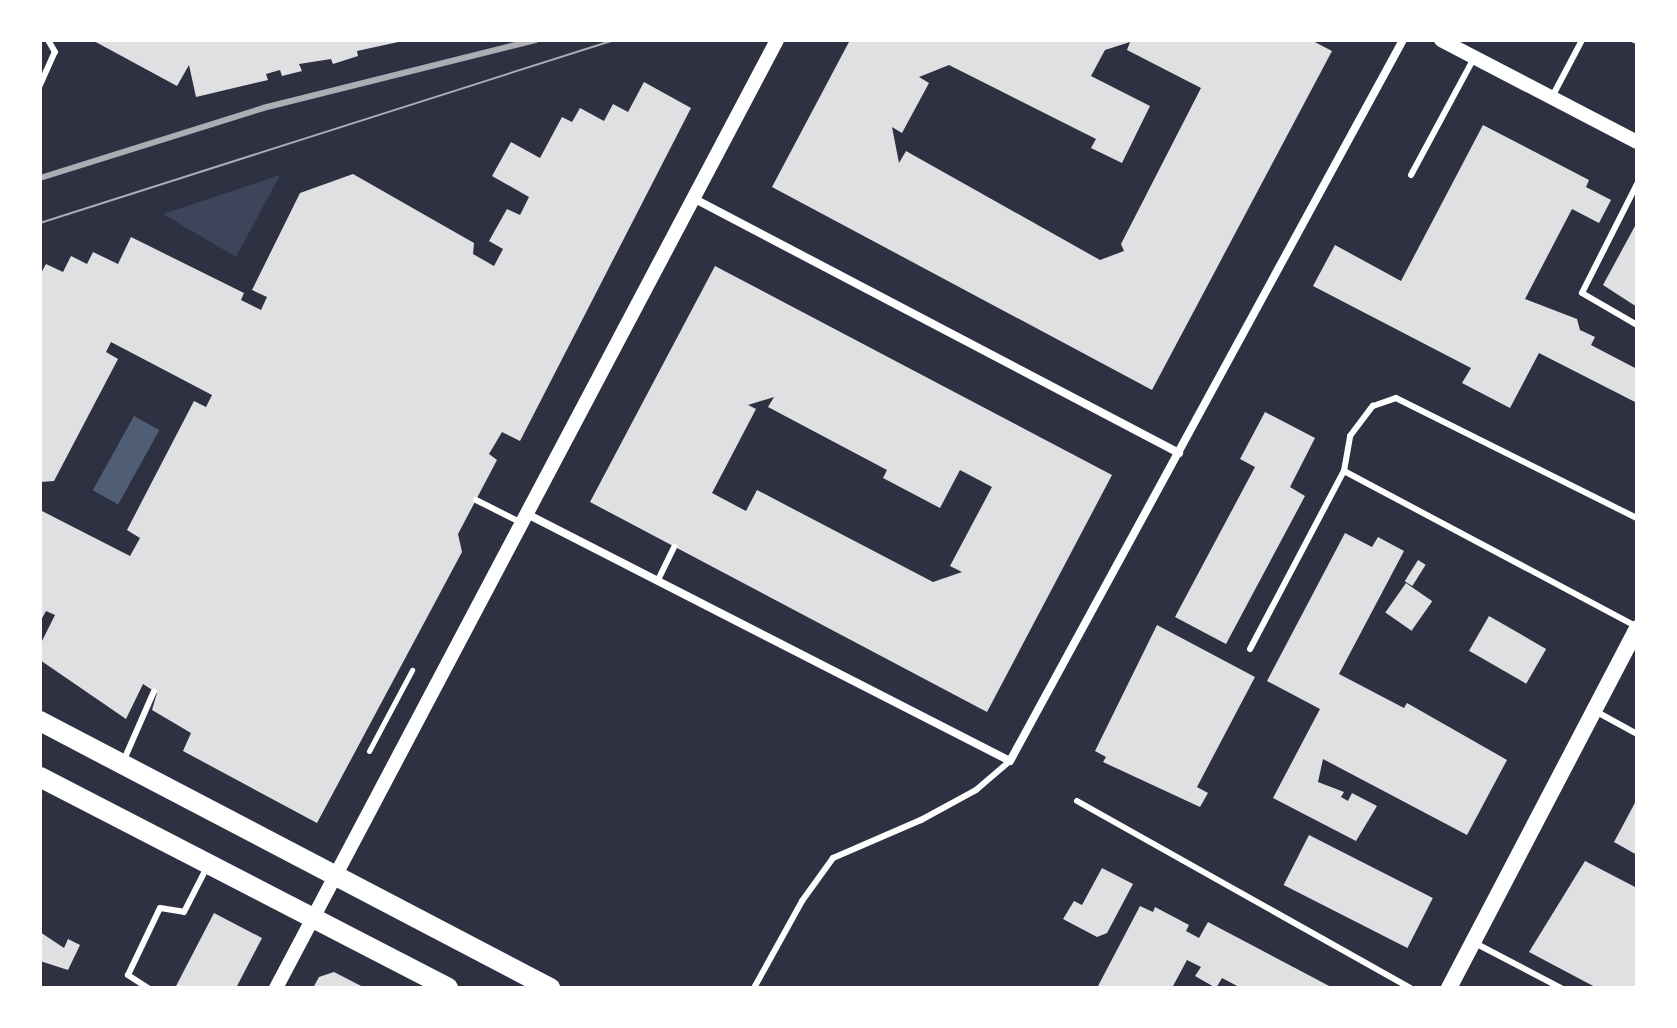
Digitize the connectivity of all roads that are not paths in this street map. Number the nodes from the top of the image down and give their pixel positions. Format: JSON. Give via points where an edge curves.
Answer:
{"nodes":[{"id":1,"x":48,"y":40,"type":"edge"},
{"id":2,"x":777,"y":40,"type":"edge"},
{"id":3,"x":1403,"y":40,"type":"edge"},
{"id":4,"x":1441,"y":40,"type":"edge"},
{"id":5,"x":1582,"y":40,"type":"edge"},
{"id":6,"x":1474,"y":58,"type":"junction"},
{"id":7,"x":40,"y":85,"type":"edge"},
{"id":8,"x":1552,"y":98,"type":"junction"},
{"id":9,"x":1637,"y":142,"type":"edge"},
{"id":10,"x":1411,"y":175,"type":"dead end"},
{"id":11,"x":1637,"y":184,"type":"edge"},
{"id":12,"x":693,"y":198,"type":"junction"},
{"id":13,"x":1637,"y":325,"type":"edge"},
{"id":14,"x":1179,"y":453,"type":"junction"},
{"id":15,"x":1344,"y":471,"type":"junction"},
{"id":16,"x":476,"y":500,"type":"dead end"},
{"id":17,"x":524,"y":518,"type":"junction"},
{"id":18,"x":1637,"y":518,"type":"edge"},
{"id":19,"x":674,"y":547,"type":"dead end"},
{"id":20,"x":658,"y":580,"type":"junction"},
{"id":21,"x":1637,"y":628,"type":"edge"},
{"id":22,"x":1250,"y":649,"type":"dead end"},
{"id":23,"x":1632,"y":652,"type":"edge"},
{"id":24,"x":154,"y":691,"type":"dead end"},
{"id":25,"x":1594,"y":710,"type":"junction"},
{"id":26,"x":40,"y":721,"type":"edge"},
{"id":27,"x":1637,"y":734,"type":"edge"},
{"id":28,"x":1010,"y":761,"type":"junction"},
{"id":29,"x":121,"y":765,"type":"junction"},
{"id":30,"x":40,"y":777,"type":"edge"},
{"id":31,"x":1077,"y":801,"type":"dead end"},
{"id":32,"x":208,"y":864,"type":"junction"},
{"id":33,"x":336,"y":875,"type":"junction"},
{"id":34,"x":314,"y":917,"type":"junction"},
{"id":35,"x":1473,"y":942,"type":"junction"},
{"id":36,"x":148,"y":988,"type":"edge"},
{"id":37,"x":276,"y":988,"type":"edge"},
{"id":38,"x":448,"y":988,"type":"edge"},
{"id":39,"x":550,"y":988,"type":"edge"},
{"id":40,"x":754,"y":988,"type":"edge"},
{"id":41,"x":1410,"y":988,"type":"edge"},
{"id":42,"x":1449,"y":988,"type":"edge"},
{"id":43,"x":1561,"y":988,"type":"edge"}],
"edges":[{"from":1,"to":7,"type":"lane","via":[[55,52]]},
{"from":2,"to":12,"type":"street"},
{"from":3,"to":14,"type":"street"},
{"from":4,"to":6,"type":"street"},
{"from":5,"to":8,"type":"lane"},
{"from":6,"to":8,"type":"street"},
{"from":6,"to":10,"type":"lane"},
{"from":8,"to":9,"type":"street"},
{"from":11,"to":13,"type":"lane","via":[[1582,291]]},
{"from":12,"to":14,"type":"street"},
{"from":12,"to":17,"type":"street"},
{"from":14,"to":28,"type":"street"},
{"from":15,"to":18,"type":"lane","via":[[1350,436],[1373,406],[1396,398]]},
{"from":15,"to":21,"type":"lane"},
{"from":15,"to":22,"type":"lane"},
{"from":16,"to":17,"type":"lane"},
{"from":17,"to":20,"type":"street"},
{"from":17,"to":33,"type":"street"},
{"from":19,"to":20,"type":"lane"},
{"from":20,"to":28,"type":"street"},
{"from":21,"to":23,"type":"main road"},
{"from":23,"to":25,"type":"main road"},
{"from":24,"to":29,"type":"lane"},
{"from":25,"to":27,"type":"lane"},
{"from":25,"to":35,"type":"main road"},
{"from":26,"to":29,"type":"main road"},
{"from":28,"to":40,"type":"lane","via":[[976,790],[833,858],[802,901]]},
{"from":29,"to":33,"type":"main road"},
{"from":30,"to":32,"type":"main road"},
{"from":31,"to":41,"type":"lane"},
{"from":32,"to":34,"type":"main road"},
{"from":32,"to":36,"type":"lane","via":[[184,912],[160,908],[147,934],[128,975]]},
{"from":33,"to":34,"type":"street"},
{"from":33,"to":39,"type":"main road"},
{"from":34,"to":37,"type":"street"},
{"from":34,"to":38,"type":"main road"},
{"from":35,"to":42,"type":"main road"},
{"from":35,"to":43,"type":"lane"}]}
